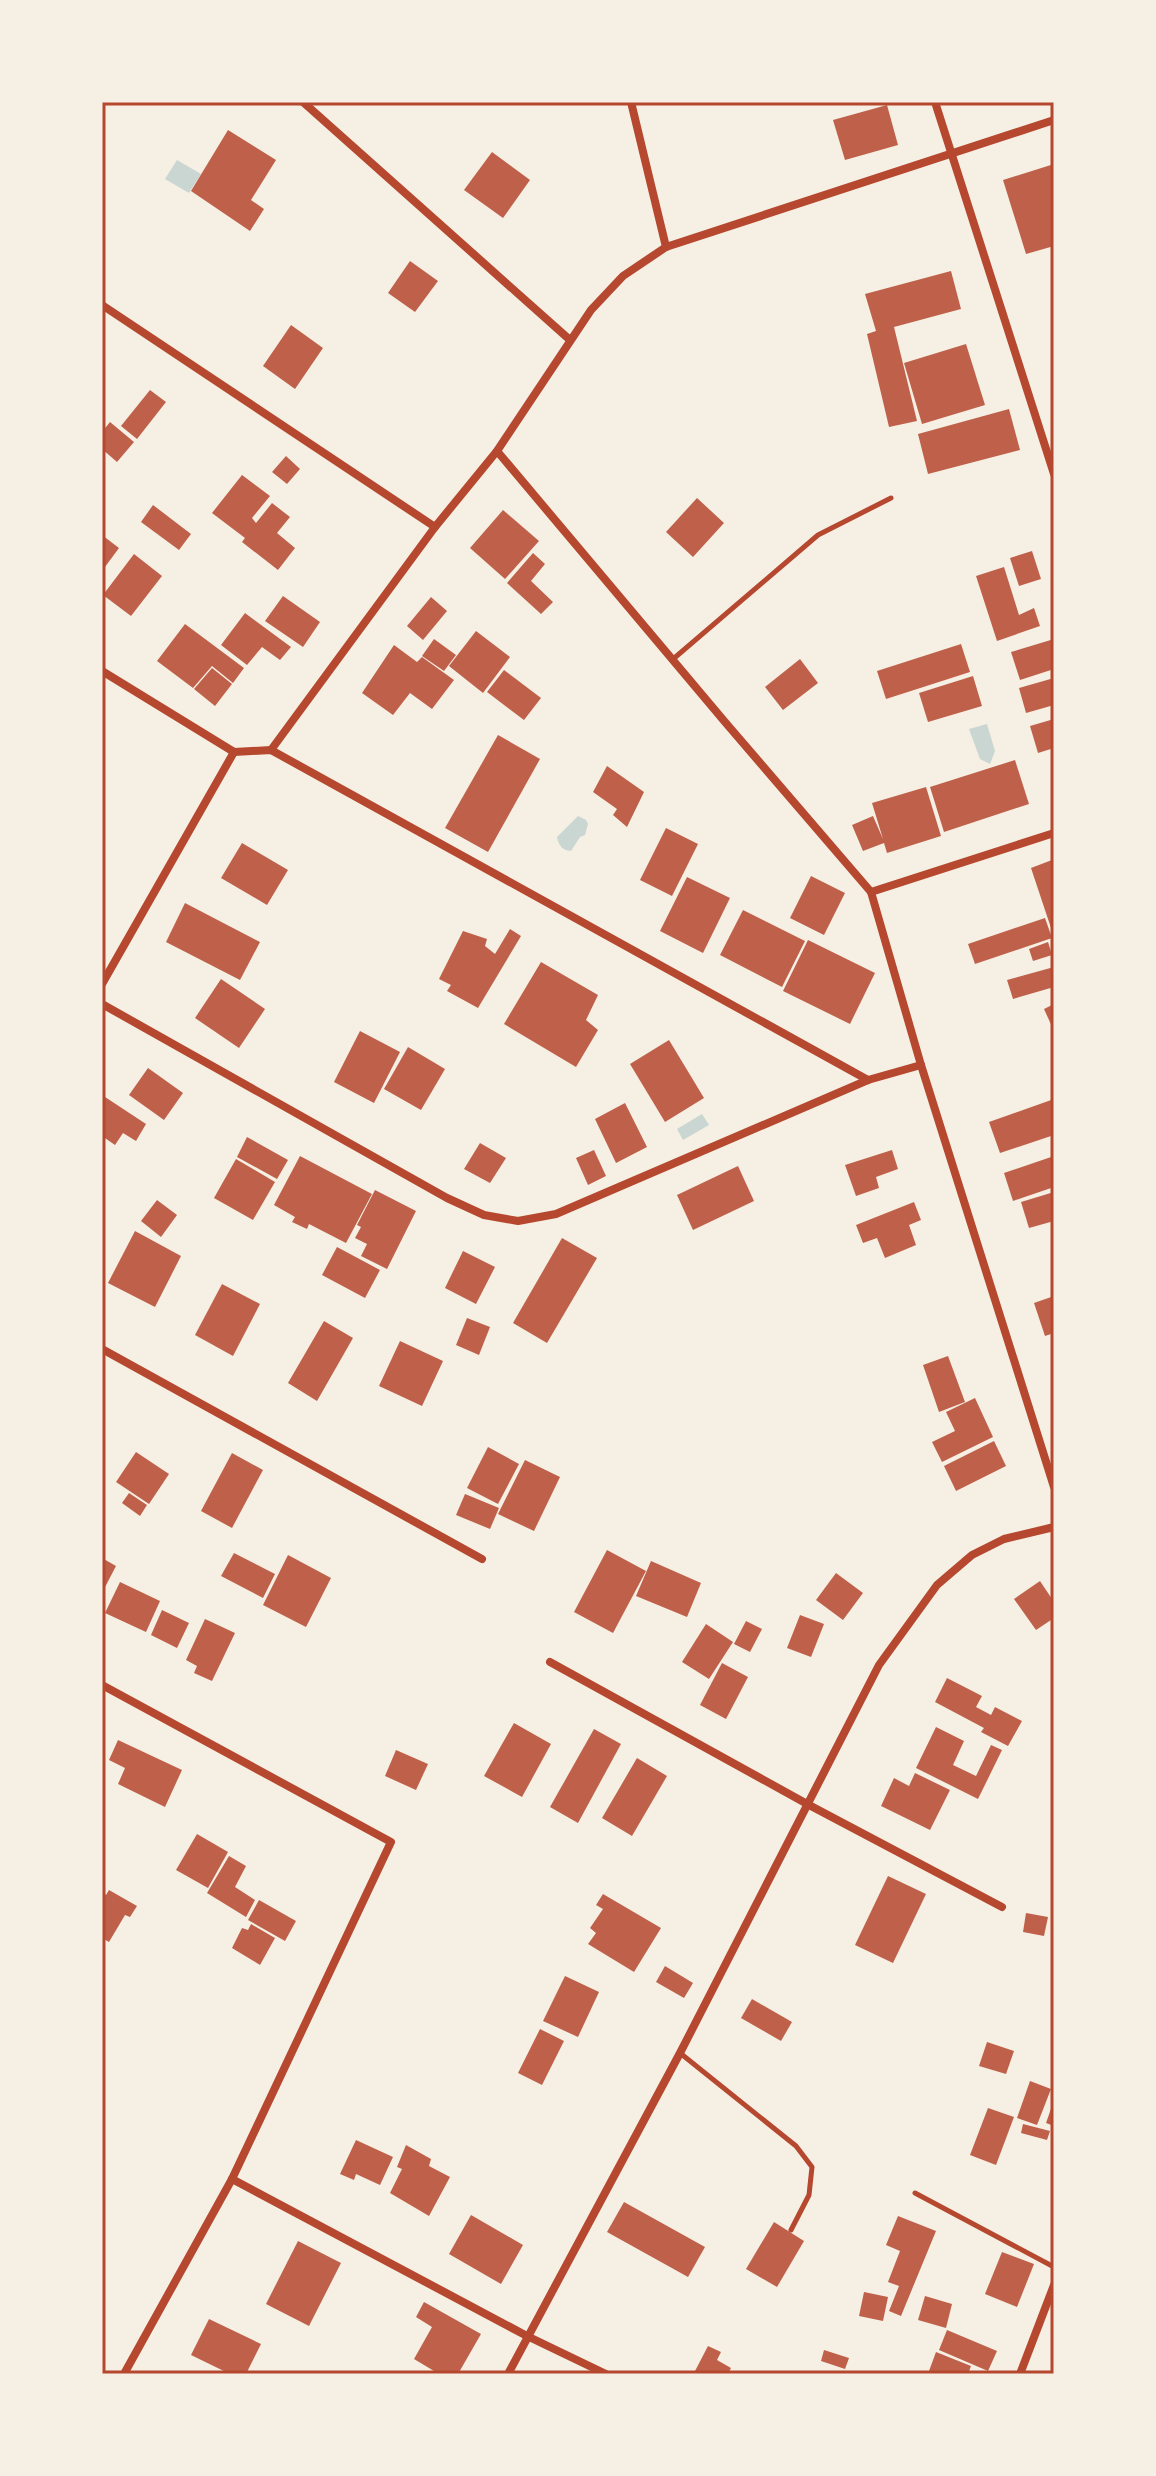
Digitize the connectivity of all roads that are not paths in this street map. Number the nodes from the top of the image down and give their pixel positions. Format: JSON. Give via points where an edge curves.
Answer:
{"nodes":[{"id":1,"x":303,"y":102,"type":"edge"},
{"id":2,"x":631,"y":102,"type":"edge"},
{"id":3,"x":935,"y":102,"type":"edge"},
{"id":4,"x":1054,"y":120,"type":"edge"},
{"id":5,"x":951,"y":155,"type":"junction"},
{"id":6,"x":666,"y":247,"type":"junction"},
{"id":7,"x":102,"y":305,"type":"edge"},
{"id":8,"x":570,"y":340,"type":"junction"},
{"id":9,"x":497,"y":451,"type":"junction"},
{"id":10,"x":1054,"y":474,"type":"edge"},
{"id":11,"x":891,"y":498,"type":"dead end"},
{"id":12,"x":435,"y":527,"type":"junction"},
{"id":13,"x":672,"y":660,"type":"junction"},
{"id":14,"x":102,"y":671,"type":"edge"},
{"id":15,"x":271,"y":750,"type":"junction"},
{"id":16,"x":234,"y":752,"type":"junction"},
{"id":17,"x":1054,"y":833,"type":"edge"},
{"id":18,"x":871,"y":892,"type":"junction"},
{"id":19,"x":102,"y":984,"type":"edge"},
{"id":20,"x":102,"y":1004,"type":"edge"},
{"id":21,"x":921,"y":1065,"type":"junction"},
{"id":22,"x":868,"y":1080,"type":"junction"},
{"id":23,"x":102,"y":1349,"type":"edge"},
{"id":24,"x":1054,"y":1487,"type":"edge"},
{"id":25,"x":1054,"y":1527,"type":"edge"},
{"id":26,"x":482,"y":1559,"type":"dead end"},
{"id":27,"x":550,"y":1662,"type":"dead end"},
{"id":28,"x":102,"y":1685,"type":"edge"},
{"id":29,"x":809,"y":1805,"type":"junction"},
{"id":30,"x":1002,"y":1907,"type":"dead end"},
{"id":31,"x":680,"y":2053,"type":"junction"},
{"id":32,"x":232,"y":2179,"type":"junction"},
{"id":33,"x":915,"y":2193,"type":"dead end"},
{"id":34,"x":791,"y":2230,"type":"dead end"},
{"id":35,"x":1054,"y":2267,"type":"edge"},
{"id":36,"x":1054,"y":2285,"type":"edge"},
{"id":37,"x":527,"y":2336,"type":"junction"},
{"id":38,"x":124,"y":2374,"type":"edge"},
{"id":39,"x":508,"y":2374,"type":"edge"},
{"id":40,"x":606,"y":2374,"type":"edge"},
{"id":41,"x":1020,"y":2374,"type":"edge"}],
"edges":[{"from":1,"to":8,"type":"street"},
{"from":2,"to":6,"type":"street"},
{"from":3,"to":5,"type":"street"},
{"from":4,"to":5,"type":"street"},
{"from":5,"to":6,"type":"street"},
{"from":5,"to":10,"type":"street"},
{"from":6,"to":8,"type":"street","via":[[623,276]]},
{"from":7,"to":12,"type":"street"},
{"from":8,"to":9,"type":"street"},
{"from":9,"to":12,"type":"street"},
{"from":9,"to":13,"type":"street"},
{"from":11,"to":13,"type":"lane","via":[[818,535]]},
{"from":12,"to":15,"type":"street"},
{"from":13,"to":18,"type":"street"},
{"from":14,"to":16,"type":"street"},
{"from":15,"to":16,"type":"street"},
{"from":15,"to":22,"type":"street"},
{"from":16,"to":19,"type":"street"},
{"from":17,"to":18,"type":"street"},
{"from":18,"to":21,"type":"street"},
{"from":20,"to":22,"type":"street","via":[[447,1198],[484,1215],[518,1221],[556,1214]]},
{"from":21,"to":22,"type":"street"},
{"from":21,"to":24,"type":"street"},
{"from":23,"to":26,"type":"street"},
{"from":25,"to":29,"type":"street","via":[[1004,1539],[972,1555],[937,1585],[879,1665]]},
{"from":27,"to":29,"type":"street"},
{"from":28,"to":32,"type":"street","via":[[391,1842]]},
{"from":29,"to":30,"type":"street"},
{"from":29,"to":31,"type":"street"},
{"from":31,"to":34,"type":"lane","via":[[785,2137],[812,2167],[809,2195]]},
{"from":31,"to":37,"type":"street"},
{"from":32,"to":37,"type":"street"},
{"from":32,"to":38,"type":"street"},
{"from":33,"to":35,"type":"lane"},
{"from":36,"to":41,"type":"street"},
{"from":37,"to":39,"type":"street"},
{"from":37,"to":40,"type":"street"}]}
